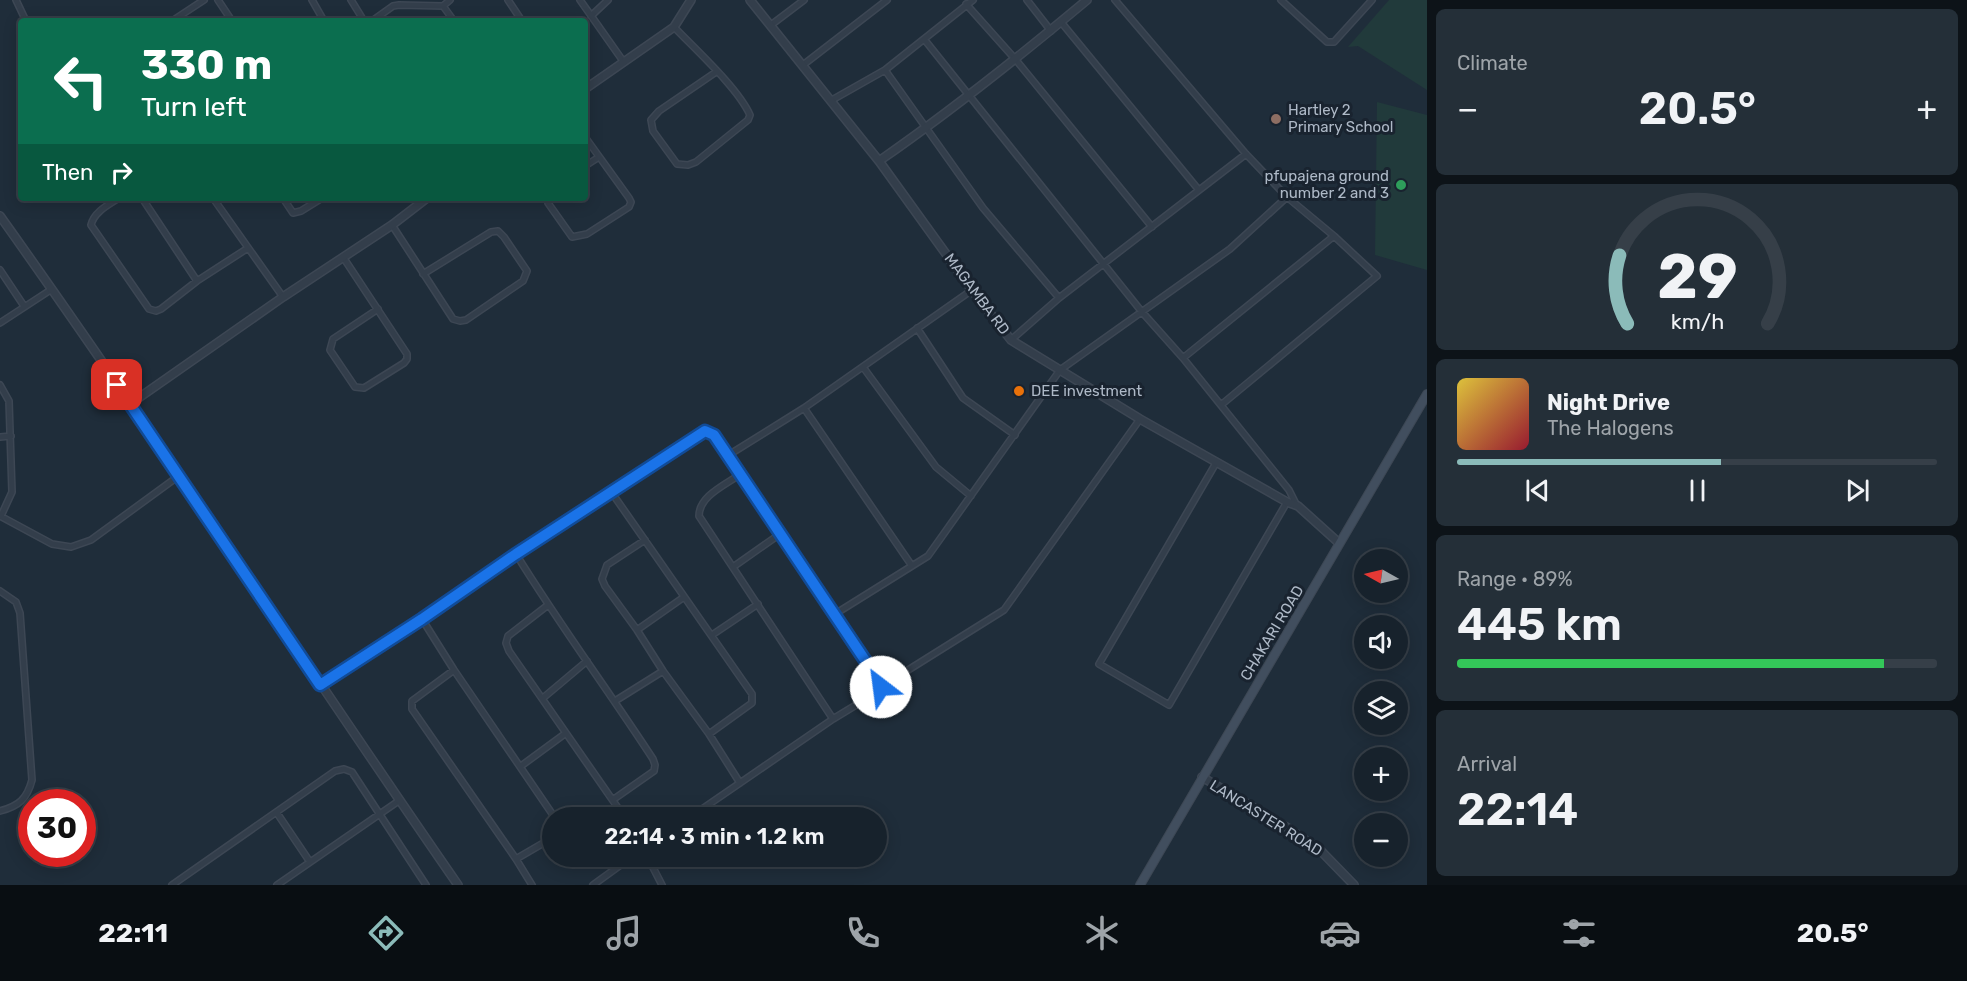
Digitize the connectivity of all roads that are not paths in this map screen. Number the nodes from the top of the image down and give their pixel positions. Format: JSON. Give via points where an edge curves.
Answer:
{"nodes":[{"id":1,"x":16,"y":0,"type":"edge"},
{"id":2,"x":204,"y":0,"type":"edge"},
{"id":3,"x":218,"y":0,"type":"edge"},
{"id":4,"x":312,"y":0,"type":"edge"},
{"id":5,"x":351,"y":0,"type":"edge"},
{"id":6,"x":450,"y":0,"type":"edge"},
{"id":7,"x":508,"y":0,"type":"edge"},
{"id":8,"x":580,"y":0,"type":"edge"},
{"id":9,"x":609,"y":0,"type":"edge"},
{"id":10,"x":691,"y":0,"type":"edge"},
{"id":11,"x":750,"y":0,"type":"edge"},
{"id":12,"x":804,"y":0,"type":"edge"},
{"id":13,"x":887,"y":0,"type":"edge"},
{"id":14,"x":973,"y":0,"type":"edge"},
{"id":15,"x":1027,"y":0,"type":"edge"},
{"id":16,"x":1087,"y":0,"type":"edge"},
{"id":17,"x":1115,"y":0,"type":"edge"},
{"id":18,"x":1281,"y":0,"type":"edge"},
{"id":19,"x":1368,"y":1,"type":"edge"},
{"id":20,"x":966,"y":4,"type":"junction"},
{"id":21,"x":443,"y":6,"type":"junction"},
{"id":22,"x":591,"y":16,"type":"junction"},
{"id":23,"x":25,"y":18,"type":"edge"},
{"id":24,"x":177,"y":18,"type":"edge"},
{"id":25,"x":230,"y":18,"type":"edge"},
{"id":26,"x":322,"y":18,"type":"edge"},
{"id":27,"x":362,"y":18,"type":"edge"},
{"id":28,"x":376,"y":18,"type":"edge"},
{"id":29,"x":452,"y":18,"type":"edge"},
{"id":30,"x":520,"y":18,"type":"edge"},
{"id":31,"x":1061,"y":22,"type":"junction"},
{"id":32,"x":771,"y":25,"type":"junction"},
{"id":33,"x":674,"y":27,"type":"junction"},
{"id":34,"x":1051,"y":30,"type":"junction"},
{"id":35,"x":924,"y":39,"type":"junction"},
{"id":36,"x":1016,"y":60,"type":"junction"},
{"id":37,"x":623,"y":61,"type":"junction"},
{"id":38,"x":803,"y":65,"type":"junction"},
{"id":39,"x":885,"y":70,"type":"junction"},
{"id":40,"x":717,"y":72,"type":"junction"},
{"id":41,"x":588,"y":87,"type":"edge"},
{"id":42,"x":970,"y":95,"type":"junction"},
{"id":43,"x":832,"y":100,"type":"junction"},
{"id":44,"x":927,"y":128,"type":"junction"},
{"id":45,"x":588,"y":140,"type":"edge"},
{"id":46,"x":1246,"y":154,"type":"junction"},
{"id":47,"x":599,"y":157,"type":"junction"},
{"id":48,"x":879,"y":161,"type":"junction"},
{"id":49,"x":588,"y":164,"type":"edge"},
{"id":50,"x":1198,"y":189,"type":"junction"},
{"id":51,"x":1287,"y":197,"type":"junction"},
{"id":52,"x":114,"y":201,"type":"edge"},
{"id":53,"x":144,"y":201,"type":"edge"},
{"id":54,"x":215,"y":201,"type":"edge"},
{"id":55,"x":285,"y":201,"type":"edge"},
{"id":56,"x":317,"y":201,"type":"edge"},
{"id":57,"x":423,"y":201,"type":"edge"},
{"id":58,"x":548,"y":201,"type":"edge"},
{"id":59,"x":0,"y":216,"type":"edge"},
{"id":60,"x":392,"y":225,"type":"junction"},
{"id":61,"x":1152,"y":227,"type":"junction"},
{"id":62,"x":1334,"y":236,"type":"junction"},
{"id":63,"x":248,"y":248,"type":"junction"},
{"id":64,"x":343,"y":257,"type":"junction"},
{"id":65,"x":1104,"y":264,"type":"junction"},
{"id":66,"x":0,"y":270,"type":"edge"},
{"id":67,"x":423,"y":274,"type":"junction"},
{"id":68,"x":197,"y":282,"type":"junction"},
{"id":69,"x":52,"y":289,"type":"junction"},
{"id":70,"x":972,"y":290,"type":"junction"},
{"id":71,"x":283,"y":297,"type":"junction"},
{"id":72,"x":1059,"y":298,"type":"junction"},
{"id":73,"x":24,"y":306,"type":"junction"},
{"id":74,"x":378,"y":309,"type":"junction"},
{"id":75,"x":1142,"y":312,"type":"junction"},
{"id":76,"x":0,"y":323,"type":"edge"},
{"id":77,"x":917,"y":328,"type":"junction"},
{"id":78,"x":1011,"y":340,"type":"junction"},
{"id":79,"x":1183,"y":358,"type":"junction"},
{"id":80,"x":863,"y":367,"type":"junction"},
{"id":81,"x":1060,"y":370,"type":"junction"},
{"id":82,"x":0,"y":385,"type":"edge"},
{"id":83,"x":1427,"y":394,"type":"edge"},
{"id":84,"x":130,"y":404,"type":"junction"},
{"id":85,"x":1221,"y":405,"type":"junction"},
{"id":86,"x":804,"y":408,"type":"junction"},
{"id":87,"x":1140,"y":419,"type":"junction"},
{"id":88,"x":1015,"y":435,"type":"junction"},
{"id":89,"x":11,"y":436,"type":"junction"},
{"id":90,"x":0,"y":437,"type":"edge"},
{"id":91,"x":728,"y":456,"type":"junction"},
{"id":92,"x":1216,"y":463,"type":"junction"},
{"id":93,"x":180,"y":475,"type":"junction"},
{"id":94,"x":739,"y":475,"type":"junction"},
{"id":95,"x":612,"y":493,"type":"junction"},
{"id":96,"x":971,"y":496,"type":"junction"},
{"id":97,"x":1287,"y":502,"type":"junction"},
{"id":98,"x":1298,"y":506,"type":"junction"},
{"id":99,"x":0,"y":516,"type":"edge"},
{"id":100,"x":780,"y":534,"type":"junction"},
{"id":101,"x":645,"y":540,"type":"junction"},
{"id":102,"x":1339,"y":543,"type":"junction"},
{"id":103,"x":516,"y":554,"type":"junction"},
{"id":104,"x":912,"y":566,"type":"junction"},
{"id":105,"x":733,"y":567,"type":"junction"},
{"id":106,"x":0,"y":591,"type":"edge"},
{"id":107,"x":684,"y":597,"type":"junction"},
{"id":108,"x":758,"y":604,"type":"junction"},
{"id":109,"x":548,"y":605,"type":"junction"},
{"id":110,"x":835,"y":614,"type":"junction"},
{"id":111,"x":422,"y":619,"type":"junction"},
{"id":112,"x":637,"y":630,"type":"junction"},
{"id":113,"x":712,"y":636,"type":"junction"},
{"id":114,"x":587,"y":661,"type":"junction"},
{"id":115,"x":454,"y":670,"type":"junction"},
{"id":116,"x":663,"y":671,"type":"junction"},
{"id":117,"x":320,"y":685,"type":"junction"},
{"id":118,"x":881,"y":687,"type":"junction"},
{"id":119,"x":543,"y":698,"type":"junction"},
{"id":120,"x":615,"y":701,"type":"junction"},
{"id":121,"x":833,"y":719,"type":"junction"},
{"id":122,"x":566,"y":733,"type":"junction"},
{"id":123,"x":709,"y":734,"type":"junction"},
{"id":124,"x":521,"y":766,"type":"junction"},
{"id":125,"x":1202,"y":777,"type":"junction"},
{"id":126,"x":740,"y":783,"type":"junction"},
{"id":127,"x":614,"y":799,"type":"junction"},
{"id":128,"x":400,"y":800,"type":"junction"},
{"id":129,"x":548,"y":807,"type":"edge"},
{"id":130,"x":619,"y":807,"type":"edge"},
{"id":131,"x":705,"y":807,"type":"edge"},
{"id":132,"x":0,"y":811,"type":"edge"},
{"id":133,"x":277,"y":813,"type":"junction"},
{"id":134,"x":380,"y":814,"type":"junction"},
{"id":135,"x":542,"y":844,"type":"edge"},
{"id":136,"x":516,"y":859,"type":"junction"},
{"id":137,"x":310,"y":862,"type":"junction"},
{"id":138,"x":620,"y":867,"type":"edge"},
{"id":139,"x":653,"y":867,"type":"edge"},
{"id":140,"x":602,"y":882,"type":"edge"},
{"id":141,"x":172,"y":885,"type":"edge"},
{"id":142,"x":277,"y":885,"type":"edge"},
{"id":143,"x":426,"y":885,"type":"edge"},
{"id":144,"x":459,"y":885,"type":"edge"},
{"id":145,"x":532,"y":885,"type":"edge"},
{"id":146,"x":593,"y":885,"type":"edge"},
{"id":147,"x":662,"y":885,"type":"edge"},
{"id":148,"x":1140,"y":885,"type":"edge"},
{"id":149,"x":1354,"y":885,"type":"edge"}],
"edges":[{"from":1,"to":23,"type":"street"},
{"from":2,"to":24,"type":"street"},
{"from":3,"to":25,"type":"street"},
{"from":4,"to":26,"type":"street"},
{"from":5,"to":27,"type":"street"},
{"from":6,"to":21,"type":"street"},
{"from":7,"to":30,"type":"street"},
{"from":8,"to":22,"type":"street"},
{"from":9,"to":22,"type":"street"},
{"from":10,"to":33,"type":"street"},
{"from":11,"to":32,"type":"street","name":"MAGAMBA RD"},
{"from":12,"to":32,"type":"street"},
{"from":13,"to":38,"type":"street"},
{"from":14,"to":20,"type":"street"},
{"from":15,"to":34,"type":"street"},
{"from":16,"to":31,"type":"street"},
{"from":17,"to":46,"type":"street"},
{"from":18,"to":19,"type":"street","via":[[1328,42],[1334,42]]},
{"from":20,"to":35,"type":"street"},
{"from":20,"to":36,"type":"street"},
{"from":21,"to":28,"type":"street","via":[[393,6]]},
{"from":21,"to":29,"type":"street"},
{"from":22,"to":37,"type":"street"},
{"from":31,"to":34,"type":"street"},
{"from":31,"to":50,"type":"street"},
{"from":32,"to":38,"type":"street","name":"MAGAMBA RD"},
{"from":33,"to":37,"type":"street"},
{"from":33,"to":40,"type":"street"},
{"from":34,"to":36,"type":"street"},
{"from":35,"to":39,"type":"street"},
{"from":35,"to":42,"type":"street"},
{"from":36,"to":42,"type":"street"},
{"from":36,"to":61,"type":"street"},
{"from":37,"to":41,"type":"street"},
{"from":38,"to":43,"type":"street","name":"MAGAMBA RD"},
{"from":39,"to":43,"type":"street"},
{"from":39,"to":44,"type":"street"},
{"from":40,"to":40,"type":"street","via":[[746,106],[748,120],[696,162],[677,164],[653,131],[651,120]]},
{"from":42,"to":44,"type":"street"},
{"from":42,"to":65,"type":"street"},
{"from":43,"to":48,"type":"street","name":"MAGAMBA RD"},
{"from":44,"to":48,"type":"street"},
{"from":44,"to":72,"type":"street","via":[[983,208]]},
{"from":45,"to":47,"type":"street"},
{"from":46,"to":50,"type":"street"},
{"from":46,"to":51,"type":"street"},
{"from":47,"to":49,"type":"street"},
{"from":47,"to":58,"type":"street","via":[[629,198],[629,207],[587,234],[572,237]]},
{"from":48,"to":70,"type":"street","name":"MAGAMBA RD"},
{"from":50,"to":61,"type":"street"},
{"from":51,"to":62,"type":"street"},
{"from":51,"to":75,"type":"street","via":[[1230,249]]},
{"from":52,"to":68,"type":"street","via":[[98,212],[91,225],[149,309],[161,309]]},
{"from":53,"to":68,"type":"street"},
{"from":54,"to":63,"type":"street"},
{"from":55,"to":56,"type":"street","via":[[292,213]]},
{"from":57,"to":60,"type":"street"},
{"from":59,"to":69,"type":"street"},
{"from":60,"to":64,"type":"street"},
{"from":60,"to":67,"type":"street"},
{"from":61,"to":65,"type":"street"},
{"from":62,"to":79,"type":"street"},
{"from":62,"to":85,"type":"street","via":[[1377,276]]},
{"from":63,"to":68,"type":"street"},
{"from":63,"to":71,"type":"street"},
{"from":64,"to":71,"type":"street"},
{"from":64,"to":74,"type":"street"},
{"from":65,"to":72,"type":"street"},
{"from":65,"to":75,"type":"street"},
{"from":66,"to":73,"type":"street"},
{"from":67,"to":67,"type":"street","via":[[453,319],[460,321],[523,281],[526,271],[498,231]]},
{"from":69,"to":73,"type":"street"},
{"from":69,"to":84,"type":"street"},
{"from":70,"to":77,"type":"street"},
{"from":70,"to":78,"type":"street","name":"MAGAMBA RD"},
{"from":71,"to":84,"type":"street"},
{"from":72,"to":78,"type":"street"},
{"from":73,"to":76,"type":"street"},
{"from":74,"to":74,"type":"street","via":[[407,359],[364,388],[355,387],[330,345]]},
{"from":75,"to":79,"type":"street"},
{"from":75,"to":81,"type":"street"},
{"from":77,"to":80,"type":"street"},
{"from":77,"to":88,"type":"street","via":[[963,398]]},
{"from":78,"to":81,"type":"street","name":"MAGAMBA RD"},
{"from":79,"to":85,"type":"street"},
{"from":80,"to":86,"type":"street"},
{"from":80,"to":96,"type":"street","via":[[936,467]]},
{"from":81,"to":87,"type":"street","name":"MAGAMBA RD"},
{"from":81,"to":88,"type":"street"},
{"from":82,"to":89,"type":"street","via":[[9,400]]},
{"from":83,"to":102,"type":"main road","name":"CHAKARI ROAD"},
{"from":84,"to":93,"type":"street"},
{"from":85,"to":98,"type":"street"},
{"from":86,"to":91,"type":"street"},
{"from":86,"to":104,"type":"street"},
{"from":87,"to":92,"type":"street","name":"MAGAMBA RD"},
{"from":87,"to":118,"type":"street","via":[[1004,610]]},
{"from":88,"to":96,"type":"street"},
{"from":89,"to":90,"type":"street"},
{"from":89,"to":99,"type":"street","via":[[12,492]]},
{"from":91,"to":94,"type":"street"},
{"from":91,"to":95,"type":"street","via":[[714,435],[705,431]]},
{"from":92,"to":97,"type":"street","name":"MAGAMBA RD"},
{"from":92,"to":97,"type":"street","via":[[1099,664],[1169,705]]},
{"from":93,"to":99,"type":"street","via":[[92,540],[71,547],[52,544]]},
{"from":93,"to":117,"type":"street"},
{"from":94,"to":100,"type":"street"},
{"from":94,"to":105,"type":"street","via":[[705,499],[699,509],[699,516]]},
{"from":95,"to":101,"type":"street"},
{"from":95,"to":103,"type":"street"},
{"from":96,"to":104,"type":"street","via":[[927,556]]},
{"from":97,"to":98,"type":"street","name":"MAGAMBA RD"},
{"from":98,"to":102,"type":"street","name":"MAGAMBA RD"},
{"from":100,"to":105,"type":"street"},
{"from":100,"to":110,"type":"street"},
{"from":101,"to":107,"type":"street"},
{"from":101,"to":112,"type":"street","via":[[607,565],[603,579]]},
{"from":102,"to":125,"type":"main road","name":"CHAKARI ROAD"},
{"from":103,"to":109,"type":"street"},
{"from":103,"to":111,"type":"street"},
{"from":104,"to":110,"type":"street"},
{"from":105,"to":108,"type":"street"},
{"from":106,"to":132,"type":"street","via":[[16,602],[20,613],[32,780],[28,795]]},
{"from":107,"to":112,"type":"street"},
{"from":107,"to":113,"type":"street"},
{"from":108,"to":113,"type":"street"},
{"from":108,"to":121,"type":"street"},
{"from":109,"to":114,"type":"street"},
{"from":109,"to":119,"type":"street","via":[[508,636],[506,643]]},
{"from":110,"to":118,"type":"street"},
{"from":111,"to":115,"type":"street"},
{"from":111,"to":117,"type":"street"},
{"from":112,"to":116,"type":"street"},
{"from":113,"to":123,"type":"street","via":[[752,694],[752,703]]},
{"from":114,"to":119,"type":"street"},
{"from":114,"to":120,"type":"street"},
{"from":115,"to":124,"type":"street"},
{"from":115,"to":136,"type":"street","via":[[412,701],[412,709]]},
{"from":116,"to":120,"type":"street"},
{"from":116,"to":123,"type":"street"},
{"from":117,"to":128,"type":"street"},
{"from":118,"to":121,"type":"street","via":[[879,692]]},
{"from":119,"to":122,"type":"street"},
{"from":120,"to":127,"type":"street","via":[[655,765],[654,771]]},
{"from":121,"to":126,"type":"street"},
{"from":122,"to":124,"type":"street"},
{"from":122,"to":127,"type":"street"},
{"from":123,"to":126,"type":"street"},
{"from":124,"to":129,"type":"street"},
{"from":125,"to":148,"type":"main road","name":"CHAKARI ROAD"},
{"from":125,"to":149,"type":"street","name":"LANCASTER ROAD","via":[[1320,850]]},
{"from":126,"to":131,"type":"street"},
{"from":127,"to":130,"type":"street"},
{"from":128,"to":134,"type":"street"},
{"from":128,"to":144,"type":"street"},
{"from":133,"to":134,"type":"street","via":[[335,771],[344,769],[352,772]]},
{"from":133,"to":137,"type":"street"},
{"from":133,"to":141,"type":"street"},
{"from":134,"to":137,"type":"street"},
{"from":134,"to":143,"type":"street"},
{"from":135,"to":136,"type":"street"},
{"from":136,"to":145,"type":"street"},
{"from":137,"to":142,"type":"street"},
{"from":138,"to":140,"type":"street"},
{"from":139,"to":147,"type":"street"},
{"from":140,"to":146,"type":"street"}]}
